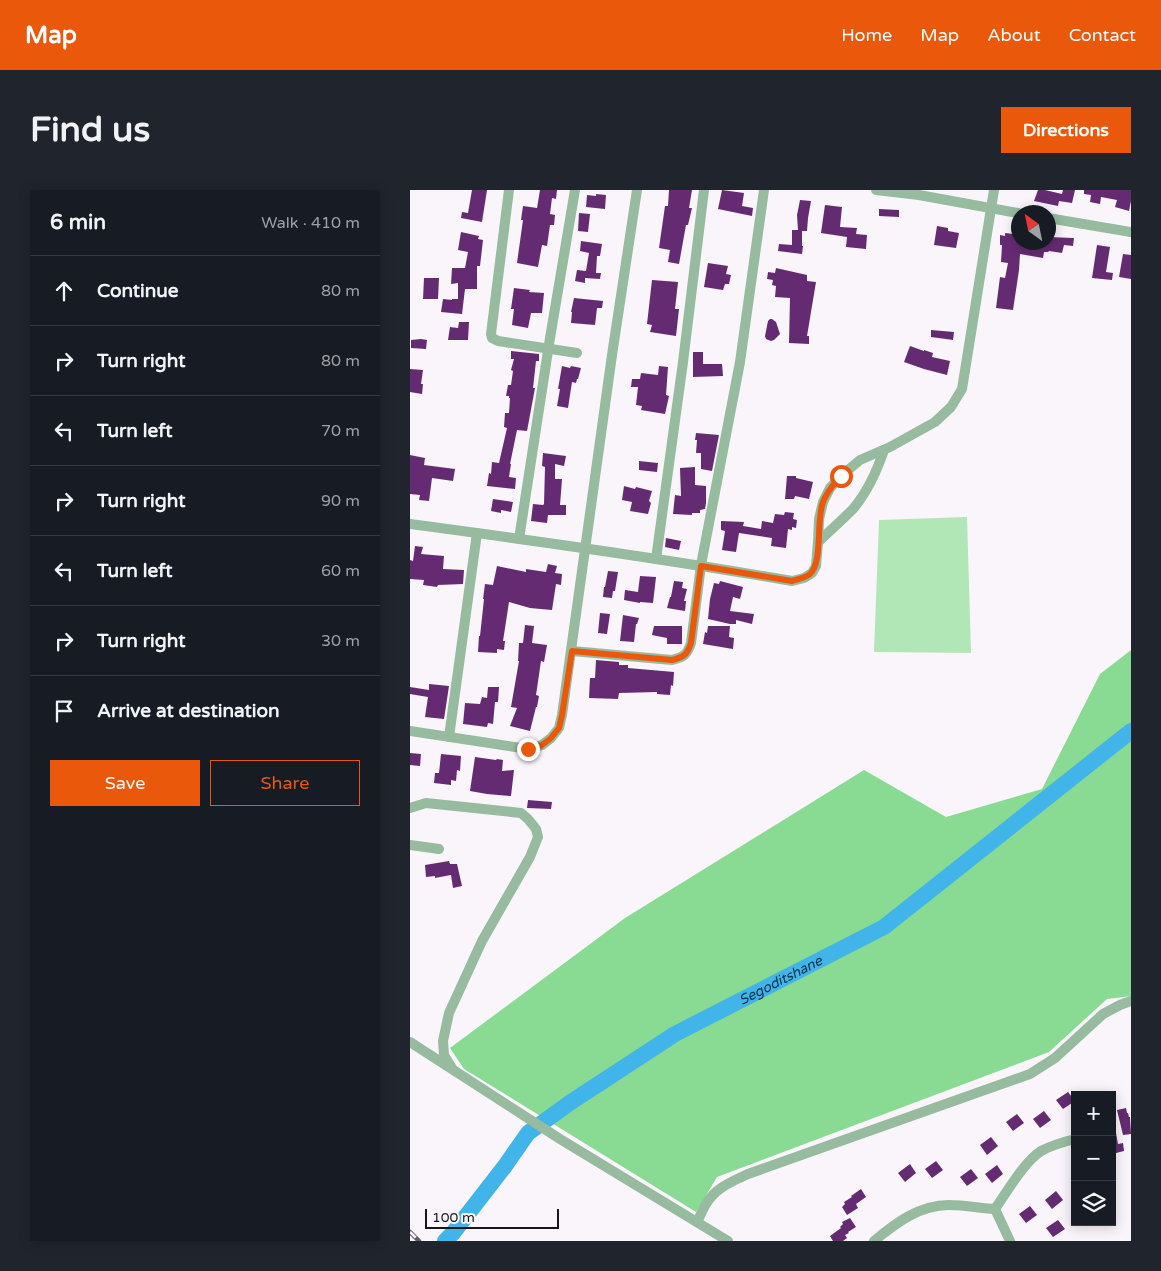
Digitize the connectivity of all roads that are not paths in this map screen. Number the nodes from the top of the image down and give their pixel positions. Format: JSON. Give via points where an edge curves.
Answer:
{"nodes":[{"id":1,"x":509,"y":190,"type":"edge"},
{"id":2,"x":575,"y":190,"type":"edge"},
{"id":3,"x":637,"y":190,"type":"edge"},
{"id":4,"x":704,"y":190,"type":"edge"},
{"id":5,"x":764,"y":190,"type":"edge"},
{"id":6,"x":876,"y":190,"type":"edge"},
{"id":7,"x":994,"y":190,"type":"edge"},
{"id":8,"x":919,"y":193,"type":"edge"},
{"id":9,"x":992,"y":209,"type":"junction"},
{"id":10,"x":1011,"y":213,"type":"edge"},
{"id":11,"x":1056,"y":219,"type":"edge"},
{"id":12,"x":1131,"y":232,"type":"edge"},
{"id":13,"x":548,"y":349,"type":"junction"},
{"id":14,"x":576,"y":353,"type":"dead end"},
{"id":15,"x":884,"y":450,"type":"junction"},
{"id":16,"x":410,"y":524,"type":"edge"},
{"id":17,"x":477,"y":533,"type":"junction"},
{"id":18,"x":519,"y":539,"type":"junction"},
{"id":19,"x":818,"y":542,"type":"junction"},
{"id":20,"x":585,"y":548,"type":"junction"},
{"id":21,"x":656,"y":559,"type":"junction"},
{"id":22,"x":701,"y":566,"type":"junction"},
{"id":23,"x":572,"y":651,"type":"junction"},
{"id":24,"x":410,"y":731,"type":"edge"},
{"id":25,"x":449,"y":737,"type":"junction"},
{"id":26,"x":410,"y":808,"type":"edge"},
{"id":27,"x":410,"y":845,"type":"edge"},
{"id":28,"x":439,"y":849,"type":"dead end"},
{"id":29,"x":1131,"y":1002,"type":"edge"},
{"id":30,"x":410,"y":1042,"type":"edge"},
{"id":31,"x":452,"y":1068,"type":"junction"},
{"id":32,"x":1071,"y":1140,"type":"edge"},
{"id":33,"x":995,"y":1209,"type":"junction"},
{"id":34,"x":697,"y":1222,"type":"junction"},
{"id":35,"x":728,"y":1241,"type":"edge"},
{"id":36,"x":874,"y":1241,"type":"edge"},
{"id":37,"x":1010,"y":1241,"type":"edge"}],
"edges":[{"from":1,"to":13,"type":"street","via":[[490,334],[498,341]]},
{"from":2,"to":13,"type":"street"},
{"from":3,"to":20,"type":"street"},
{"from":4,"to":21,"type":"street"},
{"from":5,"to":22,"type":"street","via":[[740,362]]},
{"from":6,"to":8,"type":"street"},
{"from":7,"to":9,"type":"street"},
{"from":8,"to":9,"type":"street"},
{"from":9,"to":10,"type":"street"},
{"from":9,"to":15,"type":"street","via":[[962,389],[951,407],[935,422]]},
{"from":11,"to":12,"type":"street"},
{"from":13,"to":14,"type":"street"},
{"from":13,"to":18,"type":"street"},
{"from":15,"to":19,"type":"street","via":[[868,488],[853,509]]},
{"from":15,"to":19,"type":"street","via":[[860,460],[830,488],[819,520]]},
{"from":16,"to":17,"type":"street"},
{"from":17,"to":18,"type":"street"},
{"from":17,"to":25,"type":"street"},
{"from":18,"to":20,"type":"street"},
{"from":19,"to":22,"type":"street","via":[[816,566],[812,573],[792,581]]},
{"from":20,"to":21,"type":"street"},
{"from":20,"to":23,"type":"street"},
{"from":21,"to":22,"type":"street"},
{"from":22,"to":23,"type":"street","via":[[691,643],[688,653],[681,658],[672,660]]},
{"from":23,"to":25,"type":"street","via":[[559,728],[542,745],[528,749]]},
{"from":24,"to":25,"type":"street"},
{"from":26,"to":31,"type":"street","via":[[426,803],[521,813],[536,829],[538,837],[482,941],[449,1013],[443,1041],[444,1055]]},
{"from":27,"to":28,"type":"street"},
{"from":29,"to":34,"type":"street","via":[[1103,1014],[1055,1058],[1030,1074],[748,1174],[728,1184],[715,1192]]},
{"from":30,"to":31,"type":"street"},
{"from":31,"to":34,"type":"street"},
{"from":32,"to":33,"type":"street","via":[[1040,1152],[1023,1169]]},
{"from":33,"to":36,"type":"street","via":[[948,1205],[925,1209],[897,1222]]},
{"from":33,"to":37,"type":"street"},
{"from":34,"to":35,"type":"street"}]}
